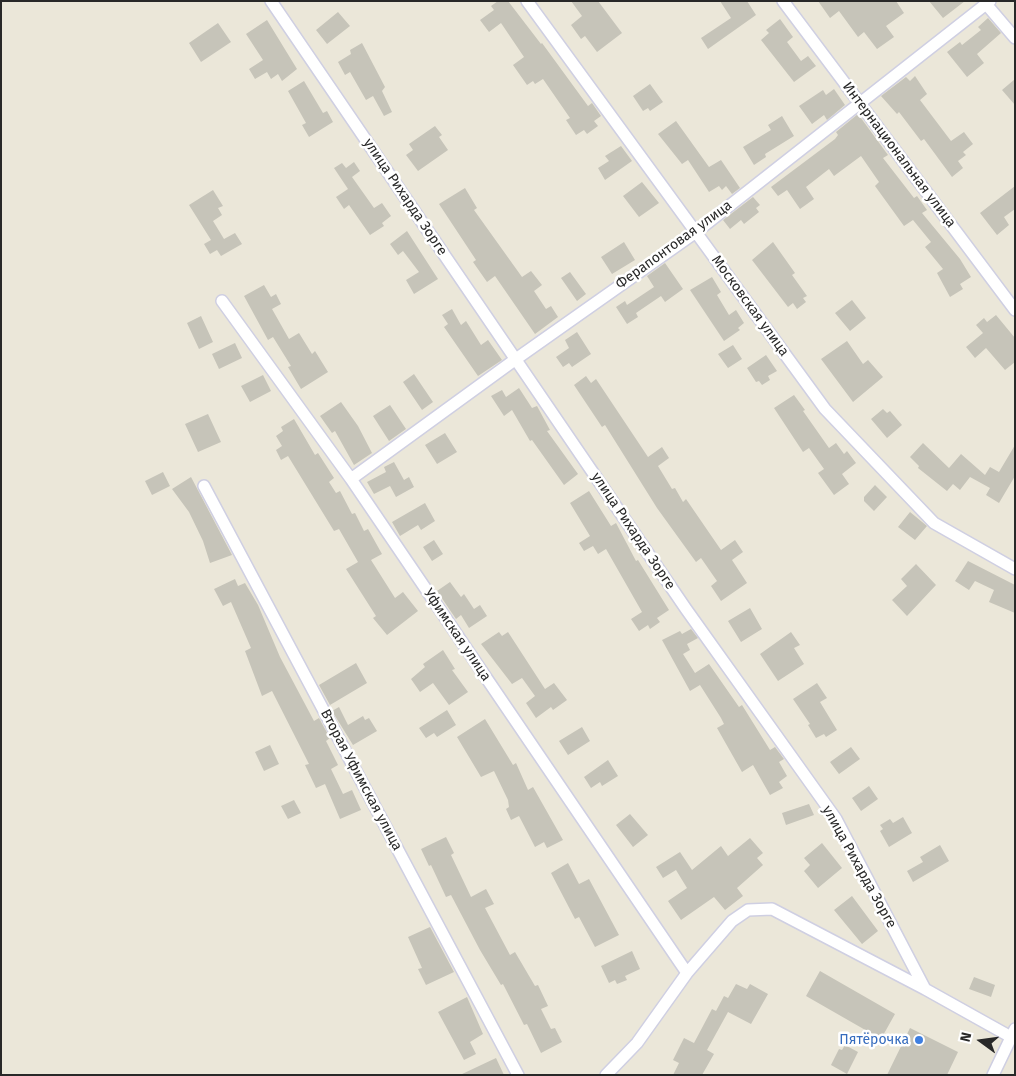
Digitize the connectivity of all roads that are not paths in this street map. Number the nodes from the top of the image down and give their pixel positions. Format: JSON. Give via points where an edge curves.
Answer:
{"nodes":[{"id":1,"x":270,"y":1,"type":"edge"},
{"id":2,"x":527,"y":1,"type":"edge"},
{"id":3,"x":783,"y":1,"type":"edge"},
{"id":4,"x":988,"y":3,"type":"edge"},
{"id":5,"x":1015,"y":38,"type":"edge"},
{"id":6,"x":860,"y":103,"type":"junction"},
{"id":7,"x":696,"y":232,"type":"junction"},
{"id":8,"x":222,"y":300,"type":"dead end"},
{"id":9,"x":1015,"y":310,"type":"edge"},
{"id":10,"x":516,"y":359,"type":"junction"},
{"id":11,"x":351,"y":480,"type":"junction"},
{"id":12,"x":204,"y":486,"type":"dead end"},
{"id":13,"x":1015,"y":569,"type":"edge"},
{"id":14,"x":687,"y":973,"type":"junction"},
{"id":15,"x":925,"y":989,"type":"junction"},
{"id":16,"x":1013,"y":1033,"type":"edge"},
{"id":17,"x":518,"y":1075,"type":"edge"},
{"id":18,"x":606,"y":1075,"type":"edge"},
{"id":19,"x":993,"y":1075,"type":"edge"}],
"edges":[{"from":1,"to":10,"type":"street","name":"улица Рихарда Зорге"},
{"from":2,"to":7,"type":"street","name":"Московская улица"},
{"from":3,"to":6,"type":"street","name":"Интернациональная улица"},
{"from":4,"to":5,"type":"street"},
{"from":4,"to":6,"type":"street","name":"Ферапонтовая улица"},
{"from":6,"to":7,"type":"street","name":"Ферапонтовая улица"},
{"from":6,"to":9,"type":"street","name":"Интернациональная улица"},
{"from":7,"to":10,"type":"street","name":"Ферапонтовая улица"},
{"from":7,"to":13,"type":"street","name":"Московская улица","via":[[825,409],[934,523]]},
{"from":8,"to":11,"type":"street","name":"Уфимская улица"},
{"from":10,"to":11,"type":"street","name":"Ферапонтовая улица"},
{"from":10,"to":15,"type":"street","name":"улица Рихарда Зорге","via":[[686,609],[836,818]]},
{"from":11,"to":14,"type":"street","name":"Уфимская улица"},
{"from":12,"to":17,"type":"street","name":"Вторая Уфимская улица"},
{"from":14,"to":15,"type":"street","via":[[732,921],[748,910],[772,909]]},
{"from":14,"to":18,"type":"street","via":[[636,1043]]},
{"from":15,"to":16,"type":"street"},
{"from":16,"to":19,"type":"street"}]}
